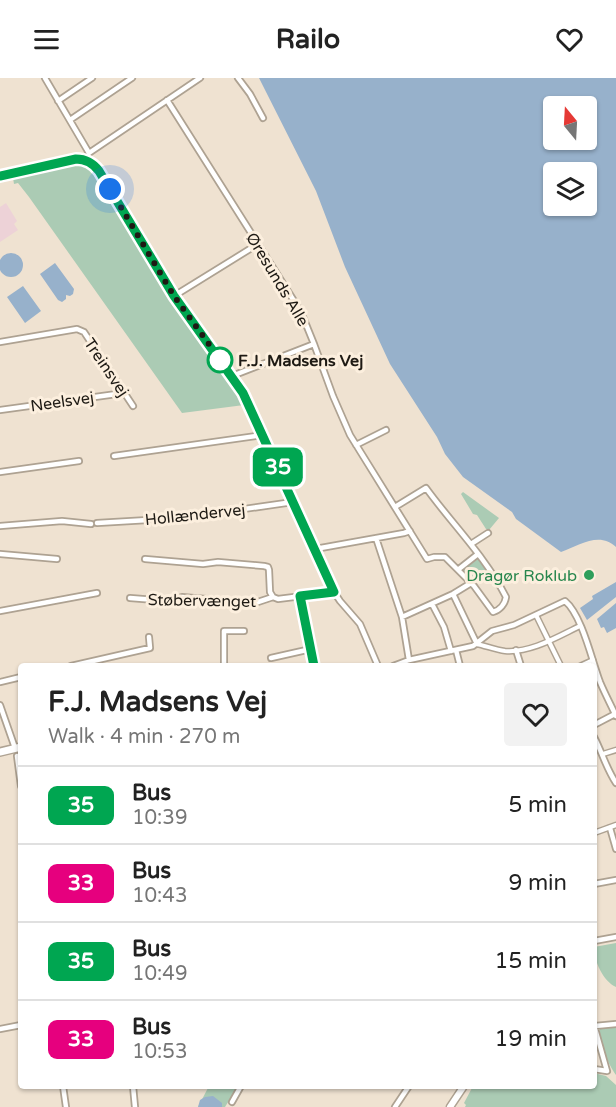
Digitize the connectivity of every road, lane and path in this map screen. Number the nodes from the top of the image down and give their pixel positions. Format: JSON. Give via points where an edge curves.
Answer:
{"nodes":[{"id":1,"x":45,"y":78,"type":"edge"},
{"id":2,"x":92,"y":78,"type":"edge"},
{"id":3,"x":132,"y":78,"type":"edge"},
{"id":4,"x":200,"y":78,"type":"edge"},
{"id":5,"x":238,"y":78,"type":"edge"},
{"id":6,"x":167,"y":100,"type":"junction"},
{"id":7,"x":58,"y":101,"type":"junction"},
{"id":8,"x":262,"y":118,"type":"dead end"},
{"id":9,"x":70,"y":120,"type":"junction"},
{"id":10,"x":89,"y":153,"type":"junction"},
{"id":11,"x":88,"y":161,"type":"junction"},
{"id":12,"x":0,"y":176,"type":"edge"},
{"id":13,"x":258,"y":244,"type":"junction"},
{"id":14,"x":174,"y":296,"type":"junction"},
{"id":15,"x":0,"y":342,"type":"edge"},
{"id":16,"x":314,"y":344,"type":"junction"},
{"id":17,"x":232,"y":376,"type":"junction"},
{"id":18,"x":124,"y":393,"type":"junction"},
{"id":19,"x":133,"y":406,"type":"dead end"},
{"id":20,"x":0,"y":410,"type":"edge"},
{"id":21,"x":386,"y":430,"type":"dead end"},
{"id":22,"x":263,"y":435,"type":"junction"},
{"id":23,"x":356,"y":445,"type":"junction"},
{"id":24,"x":114,"y":456,"type":"dead end"},
{"id":25,"x":79,"y":461,"type":"dead end"},
{"id":26,"x":0,"y":472,"type":"edge"},
{"id":27,"x":293,"y":502,"type":"junction"},
{"id":28,"x":395,"y":507,"type":"junction"},
{"id":29,"x":0,"y":526,"type":"edge"},
{"id":30,"x":410,"y":531,"type":"junction"},
{"id":31,"x":488,"y":534,"type":"dead end"},
{"id":32,"x":376,"y":538,"type":"junction"},
{"id":33,"x":471,"y":544,"type":"junction"},
{"id":34,"x":315,"y":549,"type":"junction"},
{"id":35,"x":0,"y":554,"type":"edge"},
{"id":36,"x":478,"y":554,"type":"junction"},
{"id":37,"x":57,"y":558,"type":"dead end"},
{"id":38,"x":145,"y":560,"type":"dead end"},
{"id":39,"x":459,"y":569,"type":"junction"},
{"id":40,"x":471,"y":583,"type":"junction"},
{"id":41,"x":334,"y":592,"type":"junction"},
{"id":42,"x":97,"y":593,"type":"dead end"},
{"id":43,"x":453,"y":594,"type":"junction"},
{"id":44,"x":300,"y":596,"type":"junction"},
{"id":45,"x":273,"y":597,"type":"junction"},
{"id":46,"x":130,"y":598,"type":"dead end"},
{"id":47,"x":432,"y":604,"type":"junction"},
{"id":48,"x":0,"y":611,"type":"edge"},
{"id":49,"x":536,"y":615,"type":"junction"},
{"id":50,"x":402,"y":617,"type":"junction"},
{"id":51,"x":580,"y":626,"type":"junction"},
{"id":52,"x":244,"y":631,"type":"dead end"},
{"id":53,"x":149,"y":637,"type":"dead end"},
{"id":54,"x":548,"y":641,"type":"junction"},
{"id":55,"x":477,"y":644,"type":"junction"},
{"id":56,"x":311,"y":649,"type":"junction"},
{"id":57,"x":516,"y":650,"type":"junction"},
{"id":58,"x":454,"y":651,"type":"junction"},
{"id":59,"x":271,"y":658,"type":"dead end"},
{"id":60,"x":410,"y":660,"type":"junction"},
{"id":61,"x":593,"y":660,"type":"junction"},
{"id":62,"x":83,"y":663,"type":"edge"},
{"id":63,"x":224,"y":663,"type":"edge"},
{"id":64,"x":313,"y":663,"type":"edge"},
{"id":65,"x":377,"y":663,"type":"edge"},
{"id":66,"x":405,"y":663,"type":"edge"},
{"id":67,"x":459,"y":663,"type":"edge"},
{"id":68,"x":520,"y":663,"type":"edge"},
{"id":69,"x":559,"y":663,"type":"edge"},
{"id":70,"x":586,"y":663,"type":"edge"},
{"id":71,"x":594,"y":663,"type":"edge"},
{"id":72,"x":597,"y":673,"type":"edge"},
{"id":73,"x":18,"y":678,"type":"edge"},
{"id":74,"x":0,"y":682,"type":"edge"},
{"id":75,"x":600,"y":682,"type":"junction"},
{"id":76,"x":597,"y":683,"type":"edge"},
{"id":77,"x":0,"y":705,"type":"edge"},
{"id":78,"x":1,"y":713,"type":"edge"},
{"id":79,"x":615,"y":715,"type":"edge"},
{"id":80,"x":597,"y":724,"type":"edge"},
{"id":81,"x":597,"y":743,"type":"edge"},
{"id":82,"x":18,"y":748,"type":"edge"},
{"id":83,"x":616,"y":750,"type":"edge"},
{"id":84,"x":0,"y":752,"type":"edge"},
{"id":85,"x":603,"y":754,"type":"junction"},
{"id":86,"x":17,"y":756,"type":"dead end"},
{"id":87,"x":18,"y":764,"type":"edge"},
{"id":88,"x":616,"y":783,"type":"edge"},
{"id":89,"x":616,"y":825,"type":"edge"},
{"id":90,"x":610,"y":828,"type":"junction"},
{"id":91,"x":597,"y":833,"type":"edge"},
{"id":92,"x":616,"y":849,"type":"edge"},
{"id":93,"x":616,"y":880,"type":"edge"},
{"id":94,"x":597,"y":883,"type":"edge"},
{"id":95,"x":616,"y":937,"type":"edge"},
{"id":96,"x":597,"y":940,"type":"edge"},
{"id":97,"x":616,"y":1024,"type":"edge"},
{"id":98,"x":597,"y":1025,"type":"edge"},
{"id":99,"x":18,"y":1026,"type":"edge"},
{"id":100,"x":0,"y":1029,"type":"edge"},
{"id":101,"x":597,"y":1036,"type":"edge"},
{"id":102,"x":597,"y":1069,"type":"edge"},
{"id":103,"x":63,"y":1089,"type":"edge"},
{"id":104,"x":133,"y":1089,"type":"edge"},
{"id":105,"x":240,"y":1089,"type":"edge"},
{"id":106,"x":407,"y":1089,"type":"edge"},
{"id":107,"x":461,"y":1089,"type":"edge"},
{"id":108,"x":232,"y":1102,"type":"dead end"},
{"id":109,"x":66,"y":1107,"type":"edge"},
{"id":110,"x":135,"y":1107,"type":"edge"},
{"id":111,"x":395,"y":1107,"type":"edge"},
{"id":112,"x":450,"y":1107,"type":"edge"}],
"edges":[{"from":1,"to":7,"type":"street"},
{"from":2,"to":7,"type":"street"},
{"from":3,"to":9,"type":"street"},
{"from":4,"to":6,"type":"street"},
{"from":5,"to":8,"type":"street"},
{"from":6,"to":10,"type":"street"},
{"from":6,"to":13,"type":"street","name":"Øresunds Alle"},
{"from":7,"to":9,"type":"street"},
{"from":9,"to":10,"type":"street"},
{"from":10,"to":11,"type":"street"},
{"from":11,"to":12,"type":"street","via":[[72,160]]},
{"from":11,"to":14,"type":"street","via":[[99,171]]},
{"from":13,"to":14,"type":"street"},
{"from":13,"to":16,"type":"street","name":"Øresunds Alle","via":[[300,312]]},
{"from":14,"to":17,"type":"street"},
{"from":15,"to":18,"type":"street","name":"Treinsvej","via":[[81,330]]},
{"from":16,"to":17,"type":"street"},
{"from":16,"to":23,"type":"street","name":"Øresunds Alle"},
{"from":17,"to":22,"type":"street"},
{"from":18,"to":19,"type":"street","name":"Treinsvej"},
{"from":18,"to":20,"type":"street","name":"Neelsvej"},
{"from":21,"to":23,"type":"street"},
{"from":22,"to":24,"type":"street"},
{"from":22,"to":27,"type":"street"},
{"from":23,"to":28,"type":"street","name":"Øresunds Alle"},
{"from":25,"to":26,"type":"street"},
{"from":27,"to":29,"type":"street","name":"Hollændervej","via":[[182,518]]},
{"from":27,"to":34,"type":"street"},
{"from":28,"to":30,"type":"street","name":"Øresunds Alle"},
{"from":28,"to":33,"type":"street","via":[[426,488]]},
{"from":30,"to":32,"type":"street"},
{"from":30,"to":39,"type":"street","name":"Øresunds Alle","via":[[427,559],[445,557]]},
{"from":31,"to":33,"type":"street"},
{"from":32,"to":34,"type":"street"},
{"from":32,"to":50,"type":"street"},
{"from":33,"to":36,"type":"street"},
{"from":34,"to":41,"type":"street"},
{"from":35,"to":37,"type":"street"},
{"from":36,"to":39,"type":"street"},
{"from":36,"to":40,"type":"street","via":[[497,579],[506,597],[504,605],[493,612]]},
{"from":38,"to":45,"type":"street","via":[[268,567]]},
{"from":39,"to":40,"type":"street"},
{"from":40,"to":43,"type":"street"},
{"from":41,"to":44,"type":"street","name":"Støbervænget"},
{"from":41,"to":65,"type":"street","via":[[360,624]]},
{"from":42,"to":48,"type":"street"},
{"from":43,"to":47,"type":"street"},
{"from":43,"to":55,"type":"street"},
{"from":44,"to":45,"type":"street","name":"Støbervænget"},
{"from":44,"to":56,"type":"street"},
{"from":45,"to":46,"type":"street","name":"Støbervænget","via":[[255,603],[182,597],[168,601]]},
{"from":47,"to":50,"type":"street"},
{"from":47,"to":58,"type":"street"},
{"from":49,"to":51,"type":"street","via":[[565,601]]},
{"from":49,"to":54,"type":"street"},
{"from":49,"to":55,"type":"street","via":[[492,631]]},
{"from":50,"to":60,"type":"street"},
{"from":51,"to":54,"type":"street"},
{"from":51,"to":61,"type":"street"},
{"from":52,"to":63,"type":"street","via":[[224,631]]},
{"from":53,"to":62,"type":"street","via":[[150,648]]},
{"from":54,"to":57,"type":"street"},
{"from":54,"to":69,"type":"street"},
{"from":55,"to":57,"type":"street"},
{"from":55,"to":58,"type":"street"},
{"from":56,"to":59,"type":"street"},
{"from":56,"to":64,"type":"street"},
{"from":57,"to":68,"type":"street"},
{"from":58,"to":60,"type":"street"},
{"from":58,"to":67,"type":"street"},
{"from":60,"to":66,"type":"street"},
{"from":61,"to":70,"type":"street"},
{"from":61,"to":71,"type":"street"},
{"from":72,"to":75,"type":"street"},
{"from":73,"to":74,"type":"street"},
{"from":75,"to":76,"type":"street"},
{"from":75,"to":79,"type":"street"},
{"from":77,"to":78,"type":"street"},
{"from":78,"to":82,"type":"street"},
{"from":79,"to":80,"type":"street"},
{"from":81,"to":85,"type":"street"},
{"from":82,"to":84,"type":"main road"},
{"from":83,"to":85,"type":"street"},
{"from":85,"to":88,"type":"street"},
{"from":86,"to":87,"type":"street"},
{"from":89,"to":90,"type":"street"},
{"from":90,"to":91,"type":"street"},
{"from":90,"to":92,"type":"street"},
{"from":93,"to":94,"type":"street"},
{"from":95,"to":96,"type":"street"},
{"from":97,"to":98,"type":"street"},
{"from":99,"to":100,"type":"street"},
{"from":101,"to":102,"type":"street","via":[[607,1071]]},
{"from":103,"to":109,"type":"street"},
{"from":104,"to":110,"type":"street"},
{"from":105,"to":108,"type":"street"},
{"from":106,"to":111,"type":"street"},
{"from":107,"to":112,"type":"street"}]}
